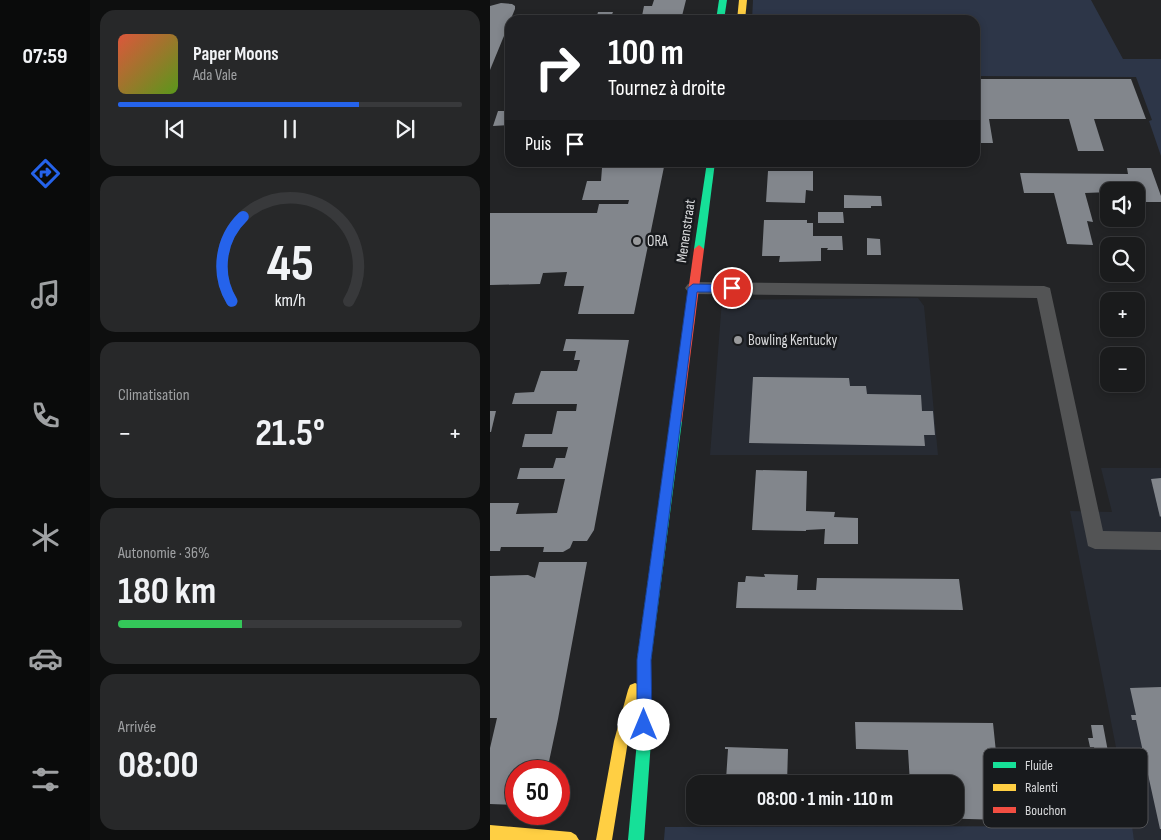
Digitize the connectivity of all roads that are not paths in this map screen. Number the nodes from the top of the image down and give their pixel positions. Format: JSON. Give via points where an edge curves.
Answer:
{"nodes":[{"id":1,"x":723,"y":0,"type":"edge"},
{"id":2,"x":742,"y":0,"type":"edge"},
{"id":3,"x":721,"y":15,"type":"edge"},
{"id":4,"x":741,"y":15,"type":"edge"},
{"id":5,"x":710,"y":167,"type":"edge"},
{"id":6,"x":693,"y":288,"type":"junction"},
{"id":7,"x":1161,"y":541,"type":"edge"},
{"id":8,"x":644,"y":660,"type":"junction"},
{"id":9,"x":490,"y":833,"type":"edge"},
{"id":10,"x":571,"y":840,"type":"edge"},
{"id":11,"x":604,"y":840,"type":"edge"},
{"id":12,"x":636,"y":840,"type":"edge"}],
"edges":[{"from":1,"to":3,"type":"main road"},
{"from":2,"to":4,"type":"main road"},
{"from":5,"to":6,"type":"main road","name":"Menenstraat"},
{"from":6,"to":7,"type":"lane","via":[[1044,292],[1095,540]]},
{"from":6,"to":8,"type":"main road","name":"Menenstraat"},
{"from":8,"to":11,"type":"main road","name":"Menenstraat","via":[[621,741]]},
{"from":8,"to":12,"type":"main road","name":"Menenstraat","via":[[644,741]]},
{"from":9,"to":10,"type":"main road"}]}
